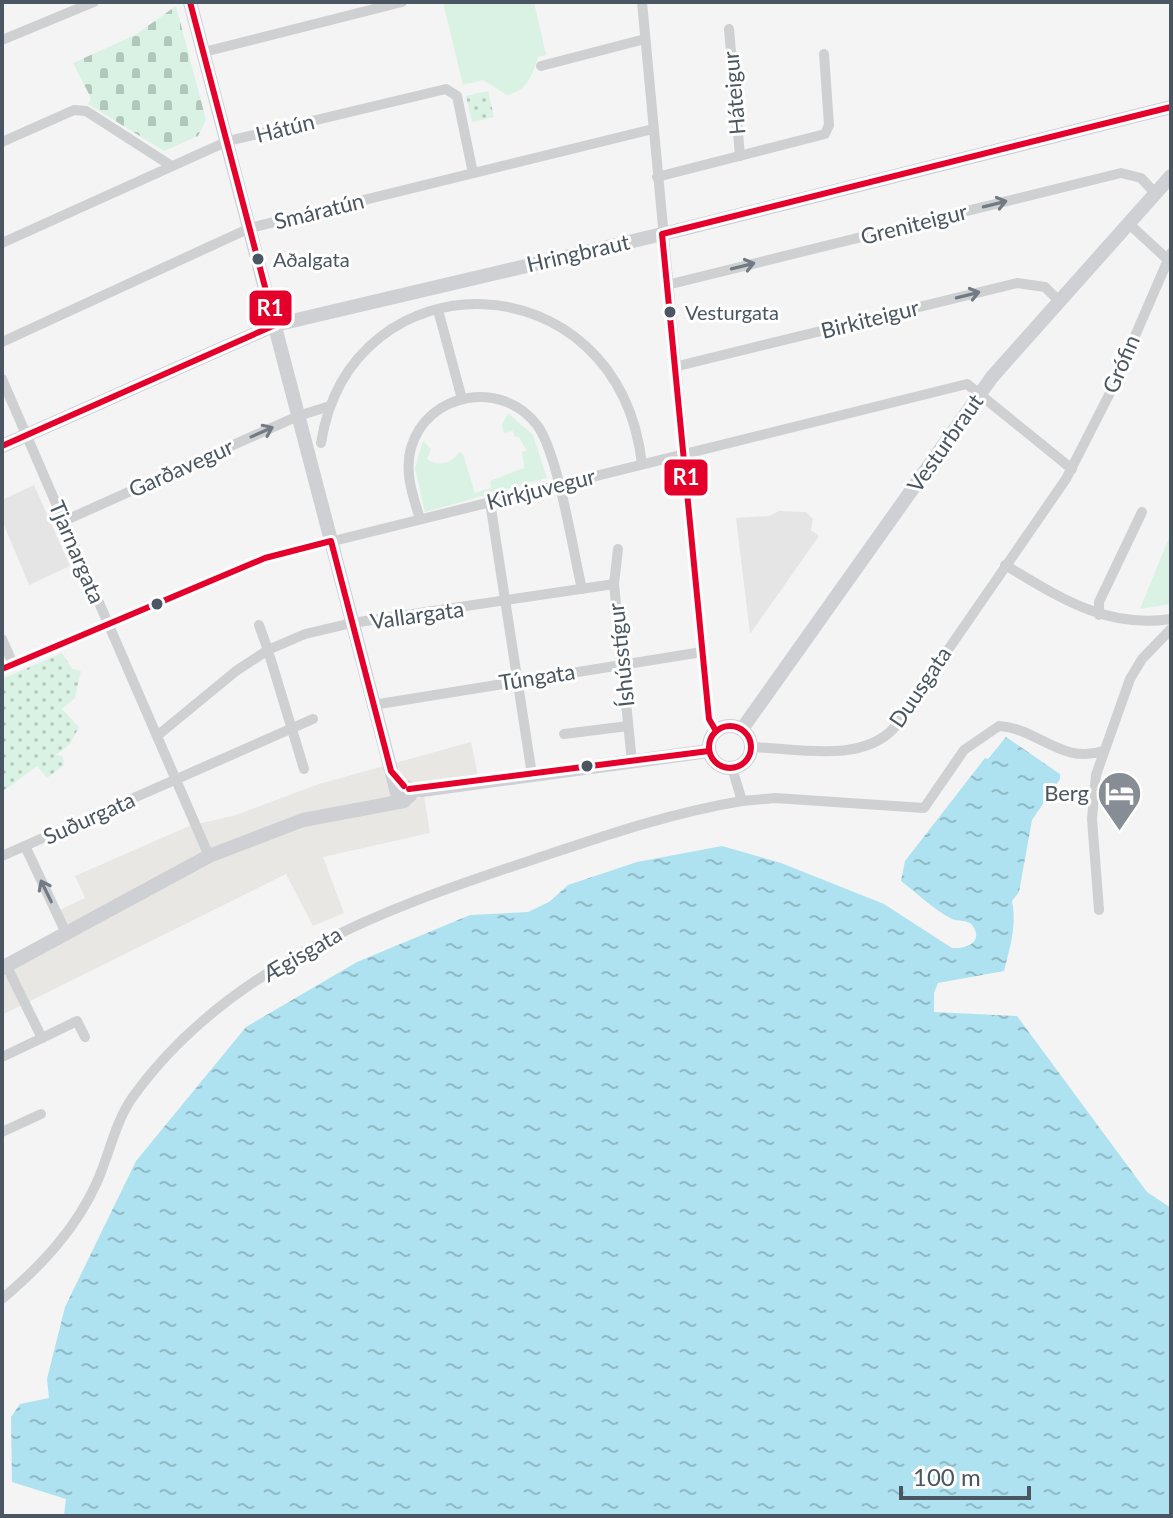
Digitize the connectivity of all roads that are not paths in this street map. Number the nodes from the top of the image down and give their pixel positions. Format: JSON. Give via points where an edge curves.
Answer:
{"nodes":[{"id":1,"x":94,"y":2,"type":"edge"},
{"id":2,"x":190,"y":2,"type":"edge"},
{"id":3,"x":402,"y":2,"type":"edge"},
{"id":4,"x":642,"y":2,"type":"edge"},
{"id":5,"x":729,"y":29,"type":"dead end"},
{"id":6,"x":645,"y":39,"type":"junction"},
{"id":7,"x":2,"y":40,"type":"edge"},
{"id":8,"x":204,"y":52,"type":"junction"},
{"id":9,"x":824,"y":54,"type":"dead end"},
{"id":10,"x":541,"y":66,"type":"dead end"},
{"id":11,"x":1171,"y":107,"type":"edge"},
{"id":12,"x":653,"y":129,"type":"junction"},
{"id":13,"x":228,"y":141,"type":"junction"},
{"id":14,"x":2,"y":142,"type":"edge"},
{"id":15,"x":740,"y":156,"type":"junction"},
{"id":16,"x":170,"y":165,"type":"junction"},
{"id":17,"x":473,"y":173,"type":"junction"},
{"id":18,"x":1171,"y":176,"type":"edge"},
{"id":19,"x":657,"y":177,"type":"junction"},
{"id":20,"x":1155,"y":193,"type":"junction"},
{"id":21,"x":1129,"y":224,"type":"junction"},
{"id":22,"x":250,"y":228,"type":"junction"},
{"id":23,"x":662,"y":234,"type":"junction"},
{"id":24,"x":2,"y":243,"type":"edge"},
{"id":25,"x":1169,"y":255,"type":"edge"},
{"id":26,"x":667,"y":285,"type":"junction"},
{"id":27,"x":1059,"y":301,"type":"junction"},
{"id":28,"x":438,"y":310,"type":"junction"},
{"id":29,"x":275,"y":325,"type":"junction"},
{"id":30,"x":2,"y":342,"type":"edge"},
{"id":31,"x":674,"y":367,"type":"junction"},
{"id":32,"x":2,"y":379,"type":"edge"},
{"id":33,"x":978,"y":396,"type":"junction"},
{"id":34,"x":462,"y":399,"type":"junction"},
{"id":35,"x":330,"y":406,"type":"junction"},
{"id":36,"x":298,"y":416,"type":"junction"},
{"id":37,"x":26,"y":435,"type":"junction"},
{"id":38,"x":321,"y":443,"type":"dead end"},
{"id":39,"x":2,"y":446,"type":"edge"},
{"id":40,"x":682,"y":454,"type":"junction"},
{"id":41,"x":642,"y":464,"type":"junction"},
{"id":42,"x":1072,"y":469,"type":"junction"},
{"id":43,"x":558,"y":485,"type":"junction"},
{"id":44,"x":490,"y":502,"type":"junction"},
{"id":45,"x":1142,"y":512,"type":"dead end"},
{"id":46,"x":420,"y":519,"type":"junction"},
{"id":47,"x":64,"y":521,"type":"junction"},
{"id":48,"x":331,"y":541,"type":"junction"},
{"id":49,"x":618,"y":549,"type":"dead end"},
{"id":50,"x":1005,"y":565,"type":"junction"},
{"id":51,"x":614,"y":584,"type":"junction"},
{"id":52,"x":582,"y":589,"type":"junction"},
{"id":53,"x":506,"y":602,"type":"junction"},
{"id":54,"x":1099,"y":615,"type":"junction"},
{"id":55,"x":1171,"y":619,"type":"edge"},
{"id":56,"x":352,"y":623,"type":"junction"},
{"id":57,"x":259,"y":625,"type":"dead end"},
{"id":58,"x":109,"y":626,"type":"junction"},
{"id":59,"x":1169,"y":636,"type":"edge"},
{"id":60,"x":2,"y":639,"type":"edge"},
{"id":61,"x":702,"y":652,"type":"junction"},
{"id":62,"x":269,"y":653,"type":"junction"},
{"id":63,"x":622,"y":664,"type":"junction"},
{"id":64,"x":7,"y":666,"type":"edge"},
{"id":65,"x":518,"y":679,"type":"junction"},
{"id":66,"x":373,"y":705,"type":"junction"},
{"id":67,"x":313,"y":719,"type":"dead end"},
{"id":68,"x":292,"y":725,"type":"junction"},
{"id":69,"x":628,"y":726,"type":"junction"},
{"id":70,"x":742,"y":729,"type":"junction"},
{"id":71,"x":716,"y":731,"type":"junction"},
{"id":72,"x":564,"y":734,"type":"dead end"},
{"id":73,"x":157,"y":736,"type":"junction"},
{"id":74,"x":751,"y":747,"type":"junction"},
{"id":75,"x":709,"y":751,"type":"junction"},
{"id":76,"x":1103,"y":751,"type":"junction"},
{"id":77,"x":632,"y":762,"type":"junction"},
{"id":78,"x":732,"y":768,"type":"junction"},
{"id":79,"x":304,"y":769,"type":"dead end"},
{"id":80,"x":532,"y":775,"type":"junction"},
{"id":81,"x":176,"y":779,"type":"junction"},
{"id":82,"x":405,"y":792,"type":"junction"},
{"id":83,"x":742,"y":801,"type":"junction"},
{"id":84,"x":25,"y":846,"type":"junction"},
{"id":85,"x":2,"y":856,"type":"edge"},
{"id":86,"x":209,"y":856,"type":"junction"},
{"id":87,"x":1099,"y":910,"type":"dead end"},
{"id":88,"x":67,"y":935,"type":"junction"},
{"id":89,"x":4,"y":966,"type":"edge"},
{"id":90,"x":85,"y":1037,"type":"dead end"},
{"id":91,"x":42,"y":1038,"type":"junction"},
{"id":92,"x":2,"y":1057,"type":"edge"},
{"id":93,"x":41,"y":1114,"type":"dead end"},
{"id":94,"x":2,"y":1132,"type":"edge"},
{"id":95,"x":2,"y":1299,"type":"edge"}],
"edges":[{"from":1,"to":7,"type":"street"},
{"from":2,"to":8,"type":"street"},
{"from":3,"to":8,"type":"street"},
{"from":4,"to":6,"type":"street"},
{"from":5,"to":15,"type":"street","name":"Háteigur"},
{"from":6,"to":10,"type":"street"},
{"from":6,"to":12,"type":"street"},
{"from":8,"to":13,"type":"street"},
{"from":9,"to":15,"type":"street","name":"Háteigur","via":[[827,131]]},
{"from":11,"to":23,"type":"street","name":"Hringbraut"},
{"from":12,"to":17,"type":"street","name":"Smáratún"},
{"from":12,"to":19,"type":"street"},
{"from":13,"to":16,"type":"street","name":"Hátún"},
{"from":13,"to":17,"type":"street","name":"Hátún","via":[[448,89],[457,96]]},
{"from":13,"to":22,"type":"street"},
{"from":14,"to":16,"type":"street","via":[[74,110],[86,111]]},
{"from":15,"to":19,"type":"street","name":"Háteigur"},
{"from":16,"to":24,"type":"street","name":"Hátún","via":[[146,181]]},
{"from":17,"to":22,"type":"street","name":"Smáratún"},
{"from":18,"to":20,"type":"street","name":"Vesturbraut"},
{"from":19,"to":23,"type":"street"},
{"from":20,"to":21,"type":"street","name":"Vesturbraut"},
{"from":26,"to":20,"type":"street","name":"Greniteigur","one_way":true,"via":[[1121,173],[1136,175]]},
{"from":21,"to":25,"type":"street","name":"Grófin"},
{"from":21,"to":27,"type":"street","name":"Vesturbraut"},
{"from":22,"to":29,"type":"street"},
{"from":22,"to":30,"type":"street","name":"Smáratún"},
{"from":23,"to":26,"type":"street"},
{"from":23,"to":29,"type":"street","name":"Hringbraut"},
{"from":25,"to":42,"type":"street","name":"Grófin"},
{"from":26,"to":31,"type":"street"},
{"from":31,"to":27,"type":"street","name":"Birkiteigur","one_way":true,"via":[[1017,283],[1040,285]]},
{"from":27,"to":33,"type":"street","name":"Vesturbraut"},
{"from":28,"to":34,"type":"street"},
{"from":28,"to":35,"type":"street","via":[[374,344],[345,377]]},
{"from":28,"to":41,"type":"street","via":[[472,304],[515,308],[555,322],[579,338],[624,392]]},
{"from":29,"to":36,"type":"street"},
{"from":29,"to":37,"type":"street","name":"Hringbraut"},
{"from":31,"to":40,"type":"street"},
{"from":32,"to":37,"type":"street","name":"Tjarnargata"},
{"from":33,"to":40,"type":"street","name":"Kirkjuvegur","via":[[967,384]]},
{"from":33,"to":42,"type":"street"},
{"from":33,"to":70,"type":"street","name":"Vesturbraut"},
{"from":34,"to":43,"type":"street","via":[[499,399],[531,418],[546,442]]},
{"from":34,"to":46,"type":"street","via":[[434,413],[413,440],[408,476]]},
{"from":35,"to":36,"type":"street","name":"Garðavegur"},
{"from":35,"to":38,"type":"street"},
{"from":47,"to":36,"type":"street","name":"Garðavegur","one_way":true},
{"from":36,"to":48,"type":"street"},
{"from":37,"to":39,"type":"street","name":"Hringbraut"},
{"from":37,"to":47,"type":"street","name":"Tjarnargata"},
{"from":40,"to":41,"type":"street","name":"Kirkjuvegur"},
{"from":40,"to":61,"type":"street"},
{"from":41,"to":43,"type":"street","name":"Kirkjuvegur"},
{"from":42,"to":50,"type":"street","name":"Grófin"},
{"from":43,"to":44,"type":"street","name":"Kirkjuvegur"},
{"from":43,"to":52,"type":"street"},
{"from":44,"to":46,"type":"street","name":"Kirkjuvegur"},
{"from":44,"to":53,"type":"street"},
{"from":45,"to":54,"type":"street","via":[[1099,602]]},
{"from":46,"to":48,"type":"street","name":"Kirkjuvegur"},
{"from":47,"to":58,"type":"street","name":"Tjarnargata"},
{"from":48,"to":56,"type":"street"},
{"from":48,"to":58,"type":"street","name":"Kirkjuvegur","via":[[265,558]]},
{"from":49,"to":51,"type":"street","name":"Íshússtígur"},
{"from":50,"to":54,"type":"street"},
{"from":50,"to":74,"type":"street","name":"Duusgata","via":[[882,739],[858,749]]},
{"from":51,"to":52,"type":"street","name":"Vallargata"},
{"from":51,"to":63,"type":"street","name":"Íshússtígur"},
{"from":52,"to":53,"type":"street","name":"Vallargata"},
{"from":53,"to":56,"type":"street","name":"Vallargata"},
{"from":53,"to":65,"type":"street"},
{"from":54,"to":55,"type":"street"},
{"from":56,"to":62,"type":"street","name":"Vallargata","via":[[305,634]]},
{"from":56,"to":66,"type":"street"},
{"from":57,"to":62,"type":"street"},
{"from":58,"to":64,"type":"street","name":"Kirkjuvegur"},
{"from":58,"to":73,"type":"street","name":"Tjarnargata"},
{"from":59,"to":76,"type":"street","via":[[1136,668]]},
{"from":60,"to":64,"type":"street"},
{"from":61,"to":63,"type":"street","name":"Túngata"},
{"from":61,"to":71,"type":"street","via":[[709,719]]},
{"from":62,"to":68,"type":"street"},
{"from":62,"to":73,"type":"street","name":"Vallargata","via":[[236,671]]},
{"from":63,"to":65,"type":"street","name":"Túngata"},
{"from":63,"to":69,"type":"street","name":"Íshússtígur"},
{"from":65,"to":66,"type":"street","name":"Túngata"},
{"from":65,"to":80,"type":"street"},
{"from":66,"to":82,"type":"street","via":[[391,771]]},
{"from":67,"to":68,"type":"street"},
{"from":68,"to":79,"type":"street"},
{"from":68,"to":81,"type":"street"},
{"from":69,"to":72,"type":"street"},
{"from":69,"to":77,"type":"street","name":"Íshússtígur"},
{"from":70,"to":71,"type":"street"},
{"from":70,"to":74,"type":"street"},
{"from":71,"to":75,"type":"street"},
{"from":73,"to":81,"type":"street","name":"Tjarnargata"},
{"from":74,"to":78,"type":"street","via":[[745,763]]},
{"from":75,"to":77,"type":"street"},
{"from":75,"to":78,"type":"street","via":[[716,763]]},
{"from":76,"to":83,"type":"street","name":"Ægisgata","via":[[1073,755],[999,726],[964,750],[924,808],[775,798]]},
{"from":76,"to":87,"type":"street","via":[[1092,809]]},
{"from":77,"to":80,"type":"street"},
{"from":78,"to":83,"type":"street"},
{"from":80,"to":82,"type":"street"},
{"from":81,"to":84,"type":"street","name":"Suðurgata"},
{"from":81,"to":86,"type":"street","name":"Tjarnargata"},
{"from":82,"to":86,"type":"street","via":[[303,820]]},
{"from":83,"to":95,"type":"street","name":"Ægisgata","via":[[683,811],[450,887],[366,918],[275,968],[218,1008],[131,1100],[77,1220],[59,1245]]},
{"from":84,"to":85,"type":"street","name":"Suðurgata"},
{"from":88,"to":84,"type":"street","one_way":true},
{"from":86,"to":88,"type":"street"},
{"from":88,"to":89,"type":"street"},
{"from":89,"to":91,"type":"street"},
{"from":90,"to":91,"type":"street","via":[[77,1021]]},
{"from":91,"to":92,"type":"street"},
{"from":93,"to":94,"type":"street"}]}
